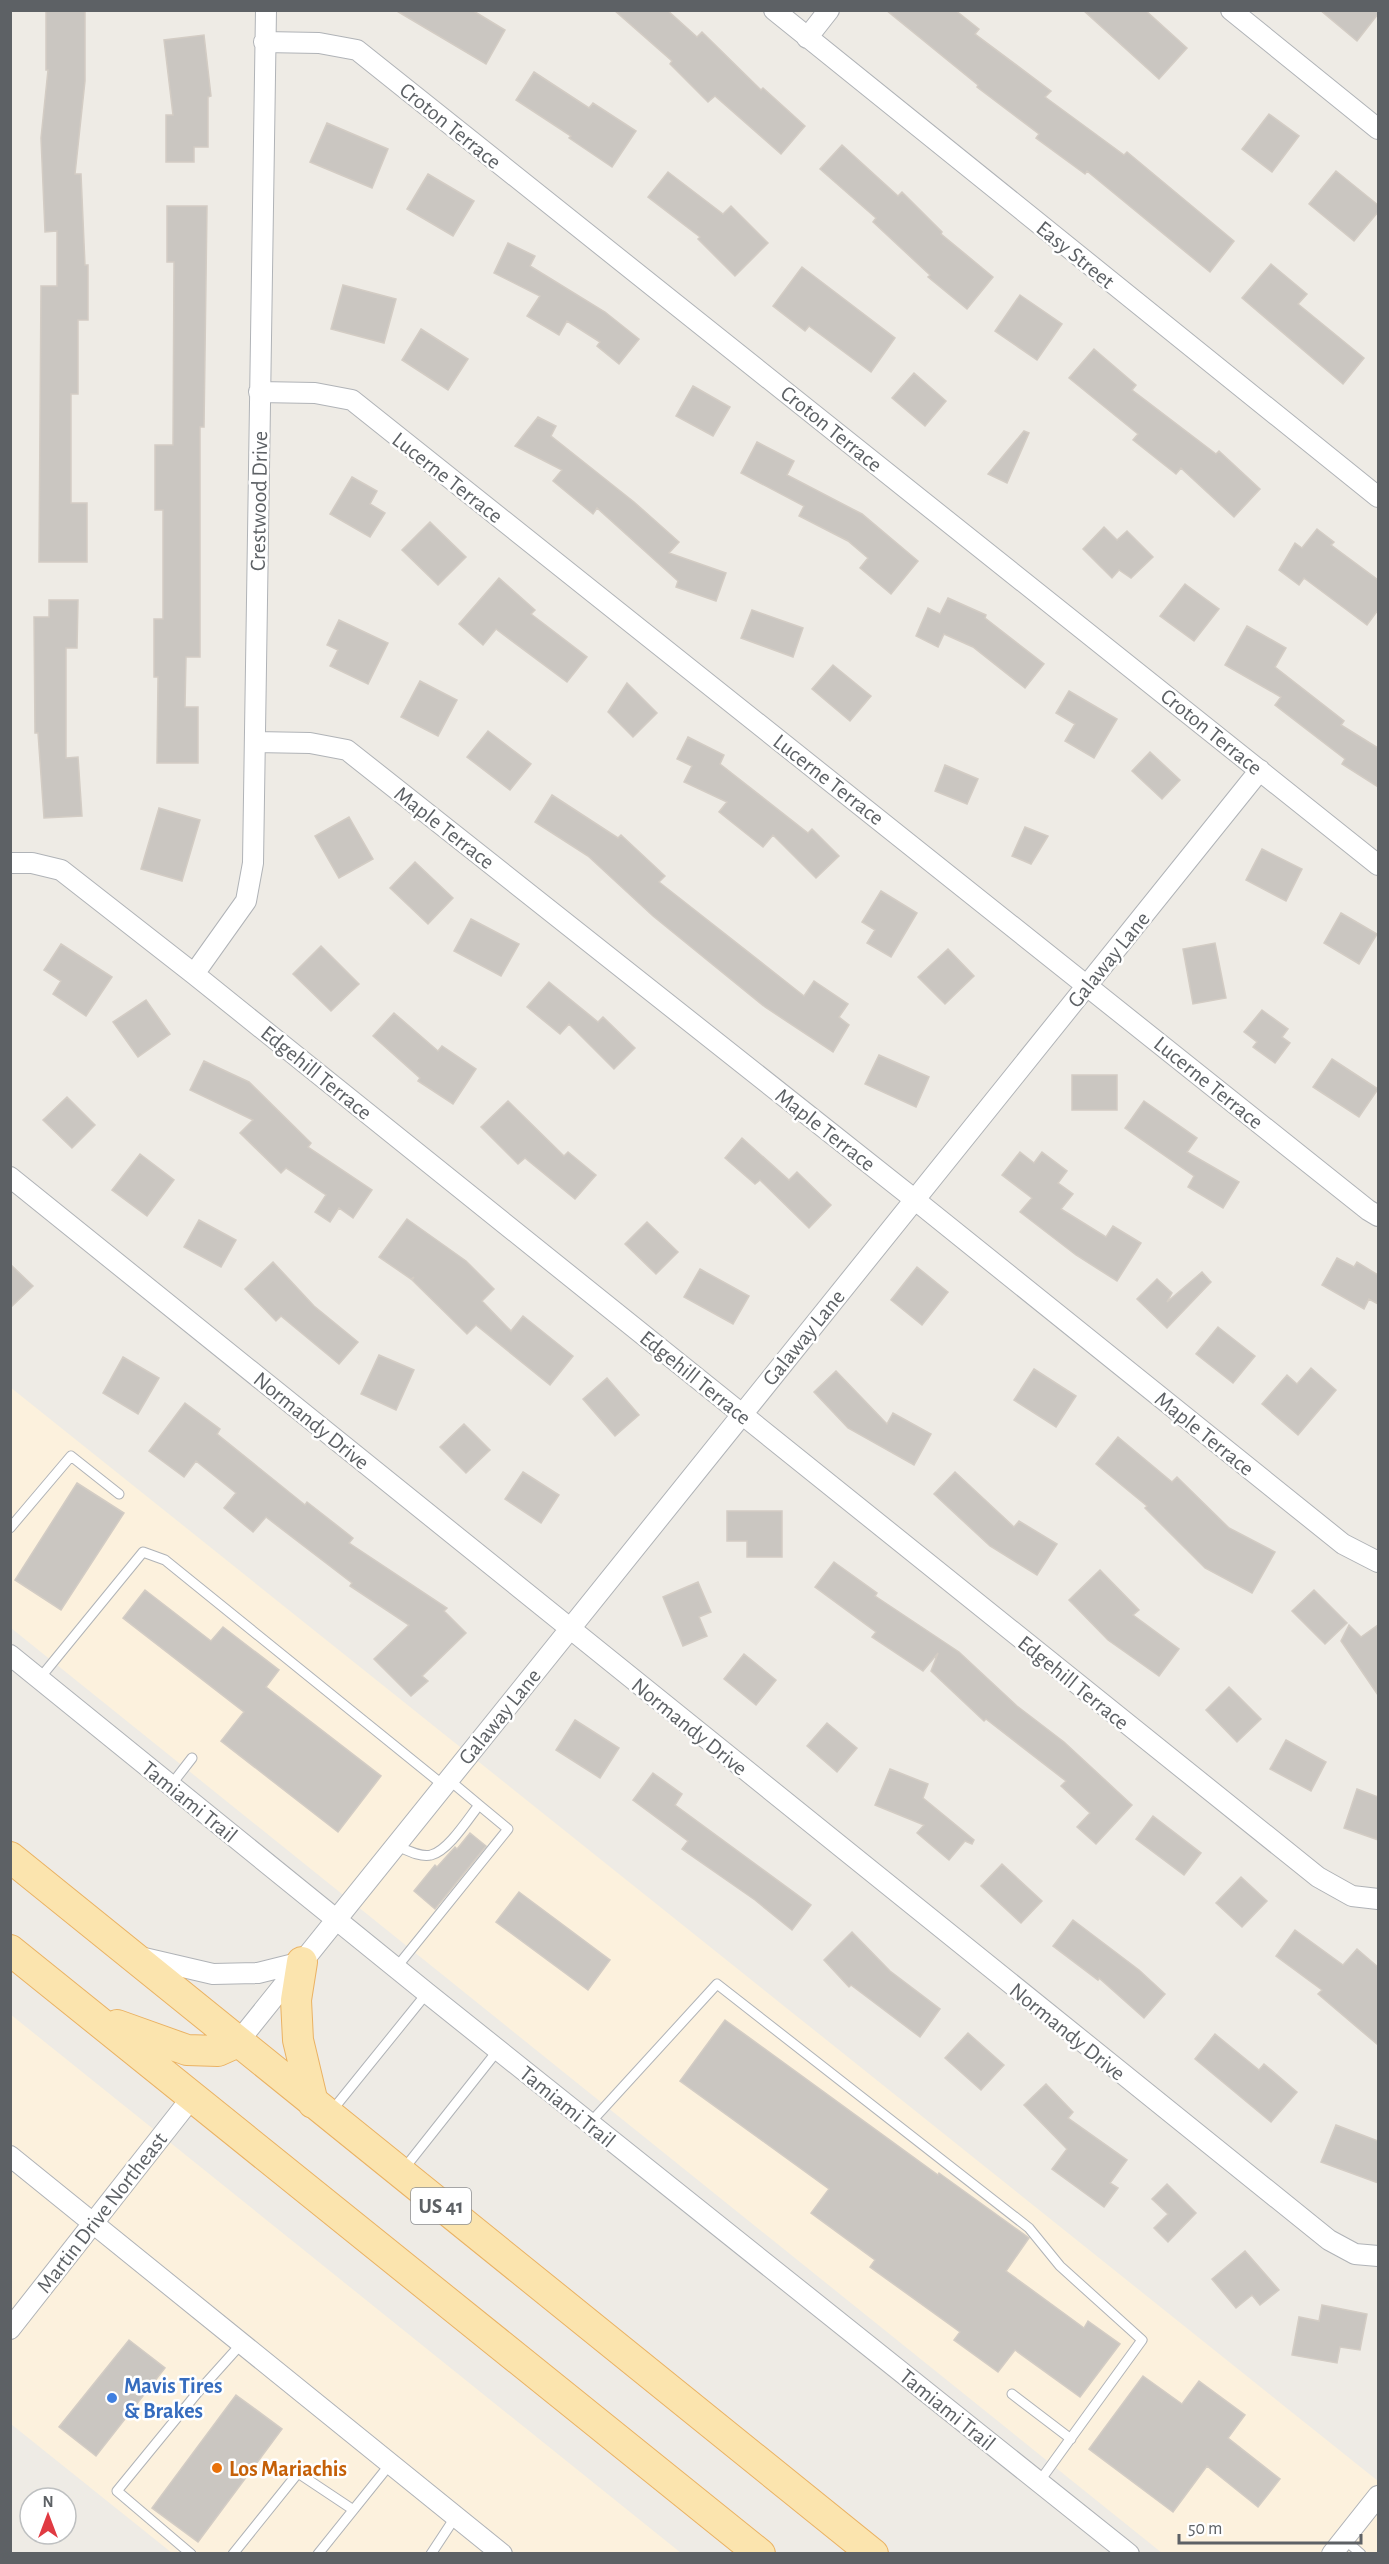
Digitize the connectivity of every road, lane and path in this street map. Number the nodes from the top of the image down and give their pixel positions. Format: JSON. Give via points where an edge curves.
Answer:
{"nodes":[{"id":1,"x":266,"y":10,"type":"edge"},
{"id":2,"x":774,"y":10,"type":"edge"},
{"id":3,"x":829,"y":10,"type":"edge"},
{"id":4,"x":1231,"y":10,"type":"edge"},
{"id":5,"x":807,"y":38,"type":"junction"},
{"id":6,"x":264,"y":42,"type":"junction"},
{"id":7,"x":1378,"y":129,"type":"edge"},
{"id":8,"x":260,"y":392,"type":"junction"},
{"id":9,"x":1378,"y":497,"type":"edge"},
{"id":10,"x":255,"y":742,"type":"junction"},
{"id":11,"x":1260,"y":770,"type":"junction"},
{"id":12,"x":10,"y":863,"type":"edge"},
{"id":13,"x":1378,"y":865,"type":"edge"},
{"id":14,"x":194,"y":974,"type":"junction"},
{"id":15,"x":1087,"y":984,"type":"junction"},
{"id":16,"x":10,"y":1177,"type":"edge"},
{"id":17,"x":914,"y":1199,"type":"junction"},
{"id":18,"x":1378,"y":1216,"type":"edge"},
{"id":19,"x":742,"y":1414,"type":"junction"},
{"id":20,"x":119,"y":1494,"type":"dead end"},
{"id":21,"x":10,"y":1528,"type":"edge"},
{"id":22,"x":1378,"y":1562,"type":"edge"},
{"id":23,"x":569,"y":1629,"type":"junction"},
{"id":24,"x":10,"y":1654,"type":"edge"},
{"id":25,"x":40,"y":1678,"type":"junction"},
{"id":26,"x":192,"y":1758,"type":"dead end"},
{"id":27,"x":446,"y":1782,"type":"junction"},
{"id":28,"x":171,"y":1785,"type":"junction"},
{"id":29,"x":479,"y":1805,"type":"junction"},
{"id":30,"x":395,"y":1845,"type":"junction"},
{"id":31,"x":10,"y":1857,"type":"edge"},
{"id":32,"x":1378,"y":1899,"type":"edge"},
{"id":33,"x":336,"y":1919,"type":"junction"},
{"id":34,"x":10,"y":1950,"type":"edge"},
{"id":35,"x":135,"y":1956,"type":"junction"},
{"id":36,"x":302,"y":1962,"type":"junction"},
{"id":37,"x":396,"y":1968,"type":"junction"},
{"id":38,"x":427,"y":1993,"type":"junction"},
{"id":39,"x":95,"y":2017,"type":"junction"},
{"id":40,"x":238,"y":2042,"type":"junction"},
{"id":41,"x":498,"y":2050,"type":"junction"},
{"id":42,"x":193,"y":2096,"type":"junction"},
{"id":43,"x":320,"y":2109,"type":"junction"},
{"id":44,"x":590,"y":2123,"type":"junction"},
{"id":45,"x":10,"y":2156,"type":"edge"},
{"id":46,"x":400,"y":2173,"type":"junction"},
{"id":47,"x":94,"y":2223,"type":"junction"},
{"id":48,"x":1378,"y":2256,"type":"edge"},
{"id":49,"x":10,"y":2329,"type":"edge"},
{"id":50,"x":242,"y":2343,"type":"junction"},
{"id":51,"x":1012,"y":2394,"type":"dead end"},
{"id":52,"x":1071,"y":2439,"type":"junction"},
{"id":53,"x":391,"y":2463,"type":"junction"},
{"id":54,"x":1039,"y":2482,"type":"junction"},
{"id":55,"x":1378,"y":2496,"type":"edge"},
{"id":56,"x":352,"y":2509,"type":"junction"},
{"id":57,"x":456,"y":2516,"type":"junction"},
{"id":58,"x":1338,"y":2546,"type":"edge"},
{"id":59,"x":191,"y":2553,"type":"edge"},
{"id":60,"x":233,"y":2553,"type":"edge"},
{"id":61,"x":318,"y":2553,"type":"edge"},
{"id":62,"x":431,"y":2553,"type":"edge"},
{"id":63,"x":502,"y":2553,"type":"edge"},
{"id":64,"x":760,"y":2553,"type":"edge"},
{"id":65,"x":873,"y":2553,"type":"edge"},
{"id":66,"x":1129,"y":2553,"type":"edge"},
{"id":67,"x":1361,"y":2553,"type":"edge"}],
"edges":[{"from":1,"to":6,"type":"street","name":"Crestwood Drive"},
{"from":2,"to":5,"type":"street","name":"Easy Street"},
{"from":3,"to":5,"type":"street"},
{"from":4,"to":7,"type":"street"},
{"from":5,"to":9,"type":"street","name":"Easy Street"},
{"from":6,"to":8,"type":"street","name":"Crestwood Drive"},
{"from":6,"to":11,"type":"street","name":"Croton Terrace","via":[[320,43],[357,51]]},
{"from":8,"to":10,"type":"street","name":"Crestwood Drive"},
{"from":8,"to":15,"type":"street","name":"Lucerne Terrace","via":[[315,393],[352,400]]},
{"from":10,"to":14,"type":"street","name":"Crestwood Drive","via":[[253,863],[246,901]]},
{"from":10,"to":17,"type":"street","name":"Maple Terrace","via":[[310,743],[347,750]]},
{"from":11,"to":13,"type":"street","name":"Croton Terrace"},
{"from":11,"to":15,"type":"street","name":"Galaway Lane"},
{"from":12,"to":14,"type":"street","name":"Edgehill Terrace","via":[[61,870]]},
{"from":14,"to":19,"type":"street","name":"Edgehill Terrace"},
{"from":15,"to":17,"type":"street","name":"Galaway Lane"},
{"from":15,"to":18,"type":"street","name":"Lucerne Terrace"},
{"from":16,"to":23,"type":"street","name":"Normandy Drive"},
{"from":17,"to":19,"type":"street","name":"Galaway Lane"},
{"from":17,"to":22,"type":"street","name":"Maple Terrace","via":[[1343,1544]]},
{"from":19,"to":23,"type":"street","name":"Galaway Lane"},
{"from":19,"to":32,"type":"street","name":"Edgehill Terrace","via":[[1318,1877],[1352,1896]]},
{"from":20,"to":21,"type":"lane","via":[[71,1456]]},
{"from":23,"to":27,"type":"street","name":"Galaway Lane"},
{"from":23,"to":48,"type":"street","name":"Normandy Drive","via":[[1329,2240],[1355,2254]]},
{"from":24,"to":25,"type":"street","name":"Tamiami Trail"},
{"from":25,"to":27,"type":"lane","via":[[143,1552],[165,1560]]},
{"from":25,"to":28,"type":"street","name":"Tamiami Trail"},
{"from":26,"to":28,"type":"lane"},
{"from":27,"to":29,"type":"lane"},
{"from":27,"to":30,"type":"street","name":"Galaway Lane"},
{"from":28,"to":33,"type":"street","name":"Tamiami Trail"},
{"from":29,"to":30,"type":"lane","via":[[448,1845],[431,1855],[418,1855]]},
{"from":29,"to":37,"type":"lane","via":[[508,1829]]},
{"from":30,"to":33,"type":"street","name":"Galaway Lane"},
{"from":31,"to":35,"type":"main road","number":"US 41"},
{"from":33,"to":36,"type":"street","name":"Galaway Lane"},
{"from":33,"to":37,"type":"street","name":"Tamiami Trail"},
{"from":34,"to":39,"type":"main road"},
{"from":35,"to":36,"type":"street","via":[[213,1974],[258,1973]]},
{"from":35,"to":40,"type":"main road","number":"US 41"},
{"from":36,"to":40,"type":"street","name":"Galaway Lane"},
{"from":36,"to":43,"type":"main road","via":[[296,2000],[298,2040]]},
{"from":37,"to":38,"type":"street","name":"Tamiami Trail"},
{"from":38,"to":41,"type":"street","name":"Tamiami Trail"},
{"from":38,"to":43,"type":"lane"},
{"from":39,"to":40,"type":"main road","via":[[187,2050],[218,2050]]},
{"from":39,"to":42,"type":"main road"},
{"from":40,"to":43,"type":"main road","number":"US 41"},
{"from":41,"to":44,"type":"street","name":"Tamiami Trail"},
{"from":41,"to":46,"type":"lane"},
{"from":42,"to":47,"type":"street","name":"Martin Drive Northeast"},
{"from":42,"to":64,"type":"main road"},
{"from":43,"to":46,"type":"main road","number":"US 41"},
{"from":44,"to":52,"type":"lane","via":[[717,1984],[1029,2228],[1060,2266],[1142,2340]]},
{"from":44,"to":54,"type":"street","name":"Tamiami Trail"},
{"from":45,"to":47,"type":"street"},
{"from":46,"to":65,"type":"main road","number":"US 41"},
{"from":47,"to":49,"type":"street","name":"Martin Drive Northeast"},
{"from":47,"to":50,"type":"street"},
{"from":50,"to":53,"type":"street"},
{"from":50,"to":59,"type":"lane","via":[[117,2492]]},
{"from":51,"to":52,"type":"lane"},
{"from":52,"to":54,"type":"lane"},
{"from":53,"to":56,"type":"lane"},
{"from":53,"to":57,"type":"street"},
{"from":54,"to":66,"type":"street","name":"Tamiami Trail"},
{"from":55,"to":58,"type":"street"},
{"from":56,"to":60,"type":"lane","via":[[298,2473]]},
{"from":56,"to":61,"type":"lane"},
{"from":57,"to":62,"type":"lane"},
{"from":57,"to":63,"type":"street"},
{"from":58,"to":67,"type":"lane"}]}
